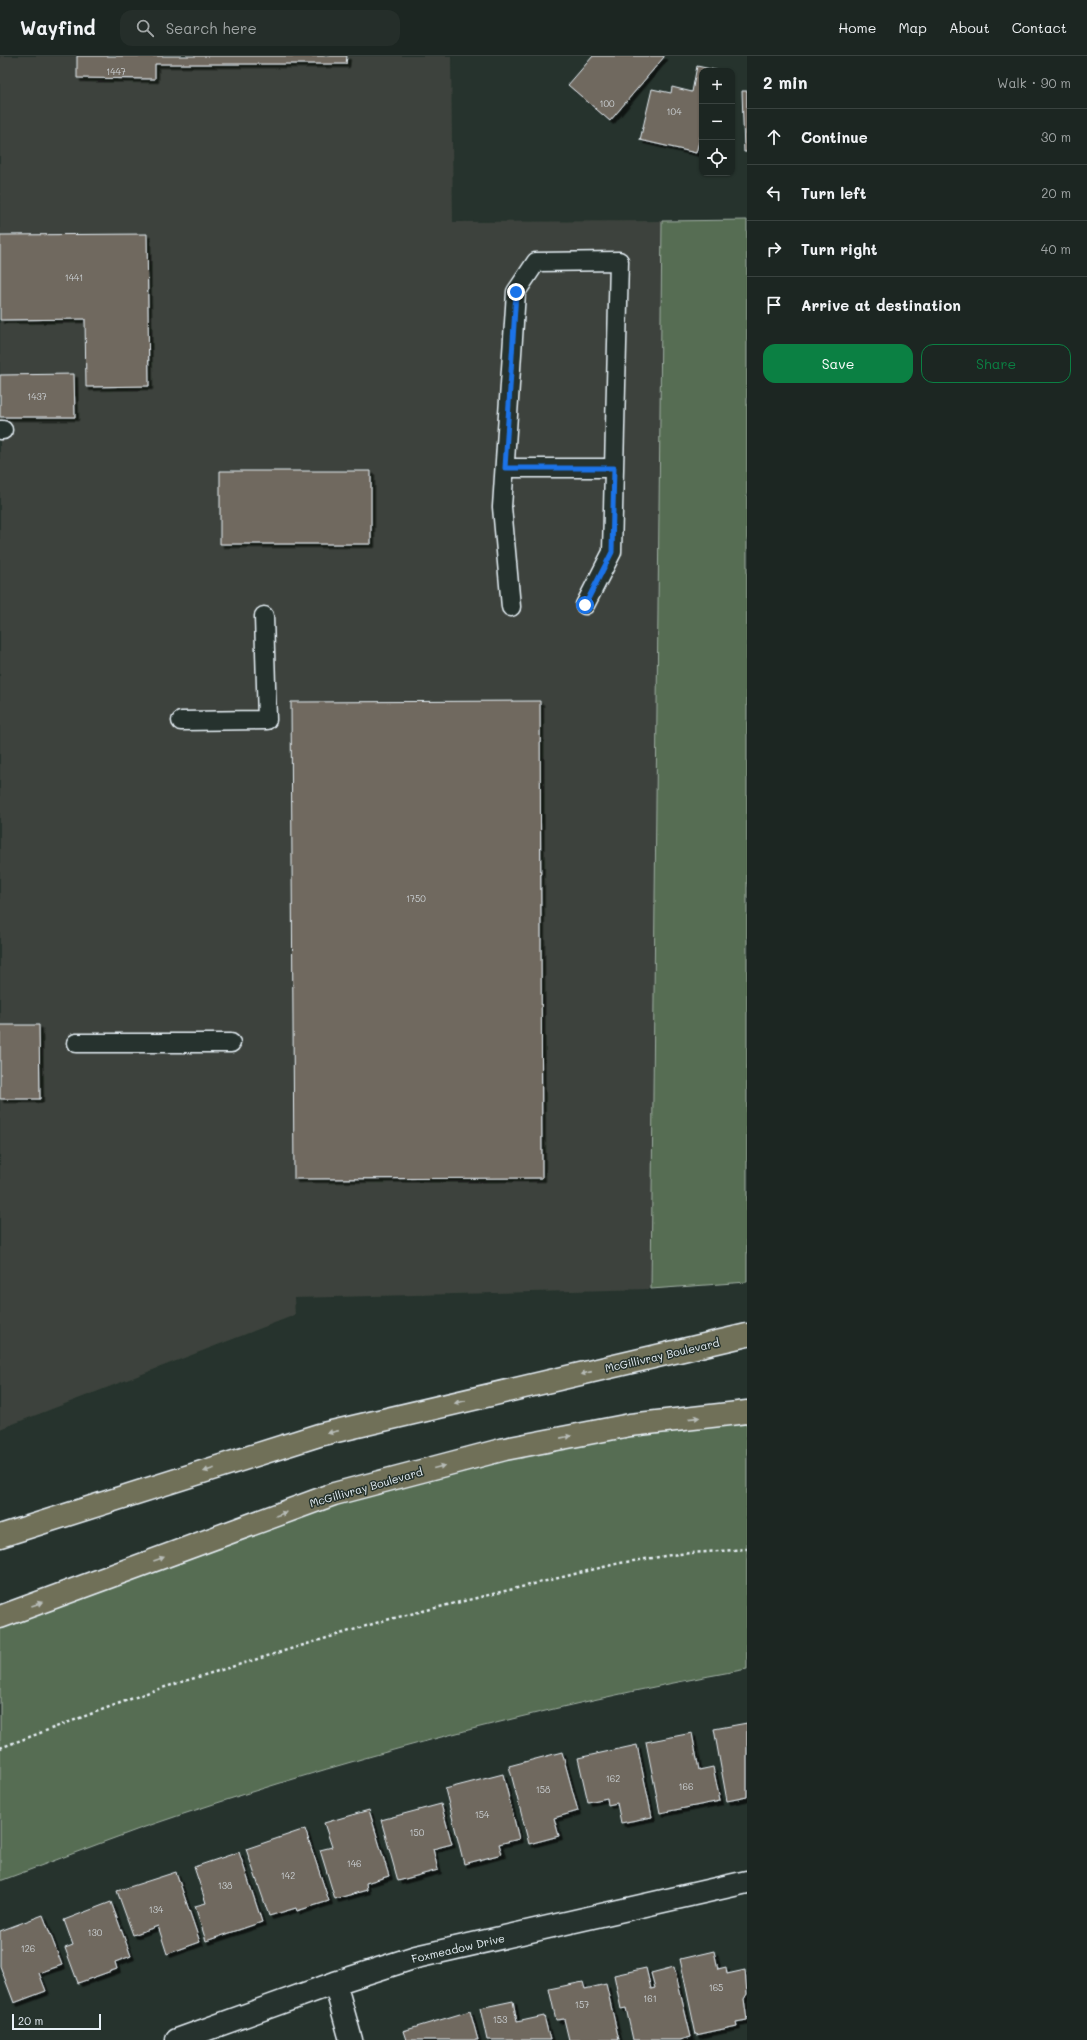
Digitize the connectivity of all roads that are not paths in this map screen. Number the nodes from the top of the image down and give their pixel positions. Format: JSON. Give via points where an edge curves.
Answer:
{"nodes":[{"id":1,"x":505,"y":468,"type":"junction"},
{"id":2,"x":614,"y":468,"type":"junction"},
{"id":3,"x":585,"y":605,"type":"dead end"},
{"id":4,"x":511,"y":607,"type":"dead end"},
{"id":5,"x":264,"y":616,"type":"dead end"},
{"id":6,"x":181,"y":721,"type":"dead end"},
{"id":7,"x":76,"y":1043,"type":"dead end"},
{"id":8,"x":231,"y":1043,"type":"dead end"},
{"id":9,"x":747,"y":1335,"type":"edge"},
{"id":10,"x":747,"y":1412,"type":"edge"},
{"id":11,"x":0,"y":1536,"type":"edge"},
{"id":12,"x":0,"y":1617,"type":"edge"},
{"id":13,"x":747,"y":1882,"type":"edge"},
{"id":14,"x":335,"y":1982,"type":"junction"},
{"id":15,"x":177,"y":2040,"type":"edge"},
{"id":16,"x":351,"y":2040,"type":"edge"}],
"edges":[{"from":1,"to":2,"type":"lane"},
{"from":1,"to":2,"type":"lane","via":[[516,292],[536,262],[619,261]]},
{"from":1,"to":4,"type":"lane","via":[[502,507]]},
{"from":2,"to":3,"type":"lane","via":[[612,552]]},
{"from":5,"to":6,"type":"lane","via":[[267,720]]},
{"from":7,"to":8,"type":"lane"},
{"from":9,"to":11,"type":"main road","name":"McGillivray Boulevard","one_way":true,"via":[[319,1435]]},
{"from":12,"to":10,"type":"main road","name":"McGillivray Boulevard","one_way":true,"via":[[334,1494],[505,1449],[630,1425]]},
{"from":13,"to":14,"type":"street","name":"Foxmeadow Drive","via":[[416,1957]]},
{"from":14,"to":15,"type":"street","name":"Foxmeadow Drive"},
{"from":14,"to":16,"type":"street"}]}
